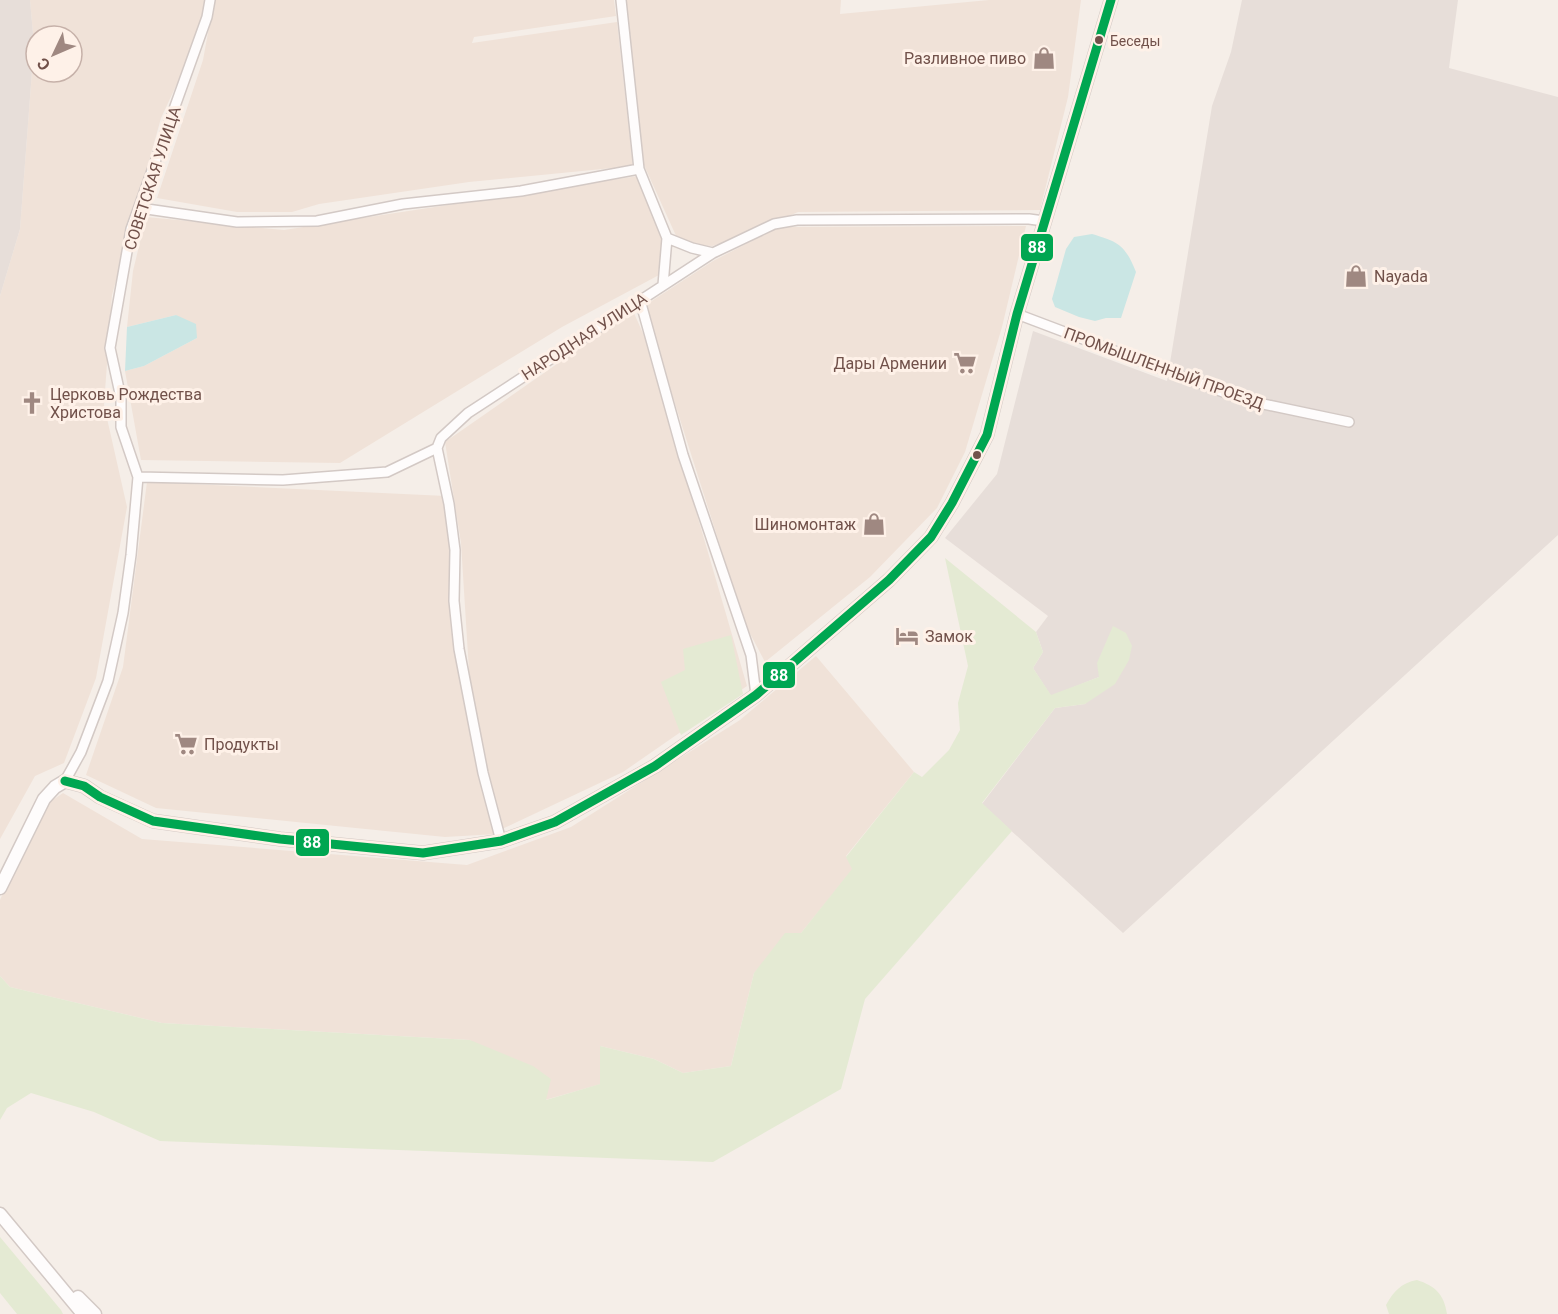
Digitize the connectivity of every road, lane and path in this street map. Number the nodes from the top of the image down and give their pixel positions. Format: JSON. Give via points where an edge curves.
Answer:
{"nodes":[{"id":1,"x":210,"y":0,"type":"edge"},
{"id":2,"x":621,"y":0,"type":"edge"},
{"id":3,"x":1111,"y":0,"type":"edge"},
{"id":4,"x":639,"y":169,"type":"junction"},
{"id":5,"x":140,"y":208,"type":"junction"},
{"id":6,"x":1044,"y":221,"type":"junction"},
{"id":7,"x":667,"y":238,"type":"junction"},
{"id":8,"x":713,"y":253,"type":"junction"},
{"id":9,"x":663,"y":285,"type":"junction"},
{"id":10,"x":640,"y":300,"type":"junction"},
{"id":11,"x":1017,"y":314,"type":"junction"},
{"id":12,"x":1349,"y":422,"type":"dead end"},
{"id":13,"x":437,"y":448,"type":"junction"},
{"id":14,"x":138,"y":477,"type":"junction"},
{"id":15,"x":756,"y":695,"type":"junction"},
{"id":16,"x":65,"y":781,"type":"junction"},
{"id":17,"x":501,"y":841,"type":"junction"},
{"id":18,"x":0,"y":888,"type":"edge"},
{"id":19,"x":0,"y":1214,"type":"edge"},
{"id":20,"x":44,"y":1266,"type":"junction"},
{"id":21,"x":83,"y":1314,"type":"edge"},
{"id":22,"x":95,"y":1314,"type":"edge"}],
"edges":[{"from":1,"to":5,"type":"street","name":"СОВЕТСКАЯ УЛИЦА"},
{"from":2,"to":4,"type":"street"},
{"from":3,"to":6,"type":"street"},
{"from":4,"to":5,"type":"street","via":[[521,191],[403,204],[317,221],[237,222]]},
{"from":4,"to":7,"type":"street"},
{"from":5,"to":14,"type":"street","name":"СОВЕТСКАЯ УЛИЦА","via":[[131,229],[110,348],[121,398],[121,427]]},
{"from":6,"to":8,"type":"street","name":"НАРОДНАЯ УЛИЦА","via":[[797,220],[774,224]]},
{"from":6,"to":11,"type":"street"},
{"from":7,"to":8,"type":"street"},
{"from":7,"to":9,"type":"street"},
{"from":8,"to":9,"type":"street","name":"НАРОДНАЯ УЛИЦА"},
{"from":9,"to":10,"type":"street","name":"НАРОДНАЯ УЛИЦА"},
{"from":10,"to":13,"type":"street","name":"НАРОДНАЯ УЛИЦА","via":[[468,413],[441,438]]},
{"from":10,"to":15,"type":"street","via":[[683,455],[751,655]]},
{"from":11,"to":12,"type":"street","name":"ПРОМЫШЛЕННЫЙ ПРОЕЗД","via":[[1244,399]]},
{"from":11,"to":15,"type":"street","via":[[987,435],[931,537],[889,580]]},
{"from":13,"to":14,"type":"street","name":"НАРОДНАЯ УЛИЦА","via":[[387,472],[283,480]]},
{"from":13,"to":17,"type":"street","via":[[455,550],[454,601],[459,649],[483,773]]},
{"from":14,"to":16,"type":"street","via":[[125,601],[108,681],[81,752]]},
{"from":15,"to":17,"type":"street","via":[[655,766],[555,822]]},
{"from":16,"to":17,"type":"street","via":[[84,786],[153,821],[280,839],[423,853]]},
{"from":16,"to":18,"type":"street","via":[[44,799]]},
{"from":19,"to":20,"type":"street"},
{"from":20,"to":21,"type":"street"},
{"from":20,"to":22,"type":"street"}]}
